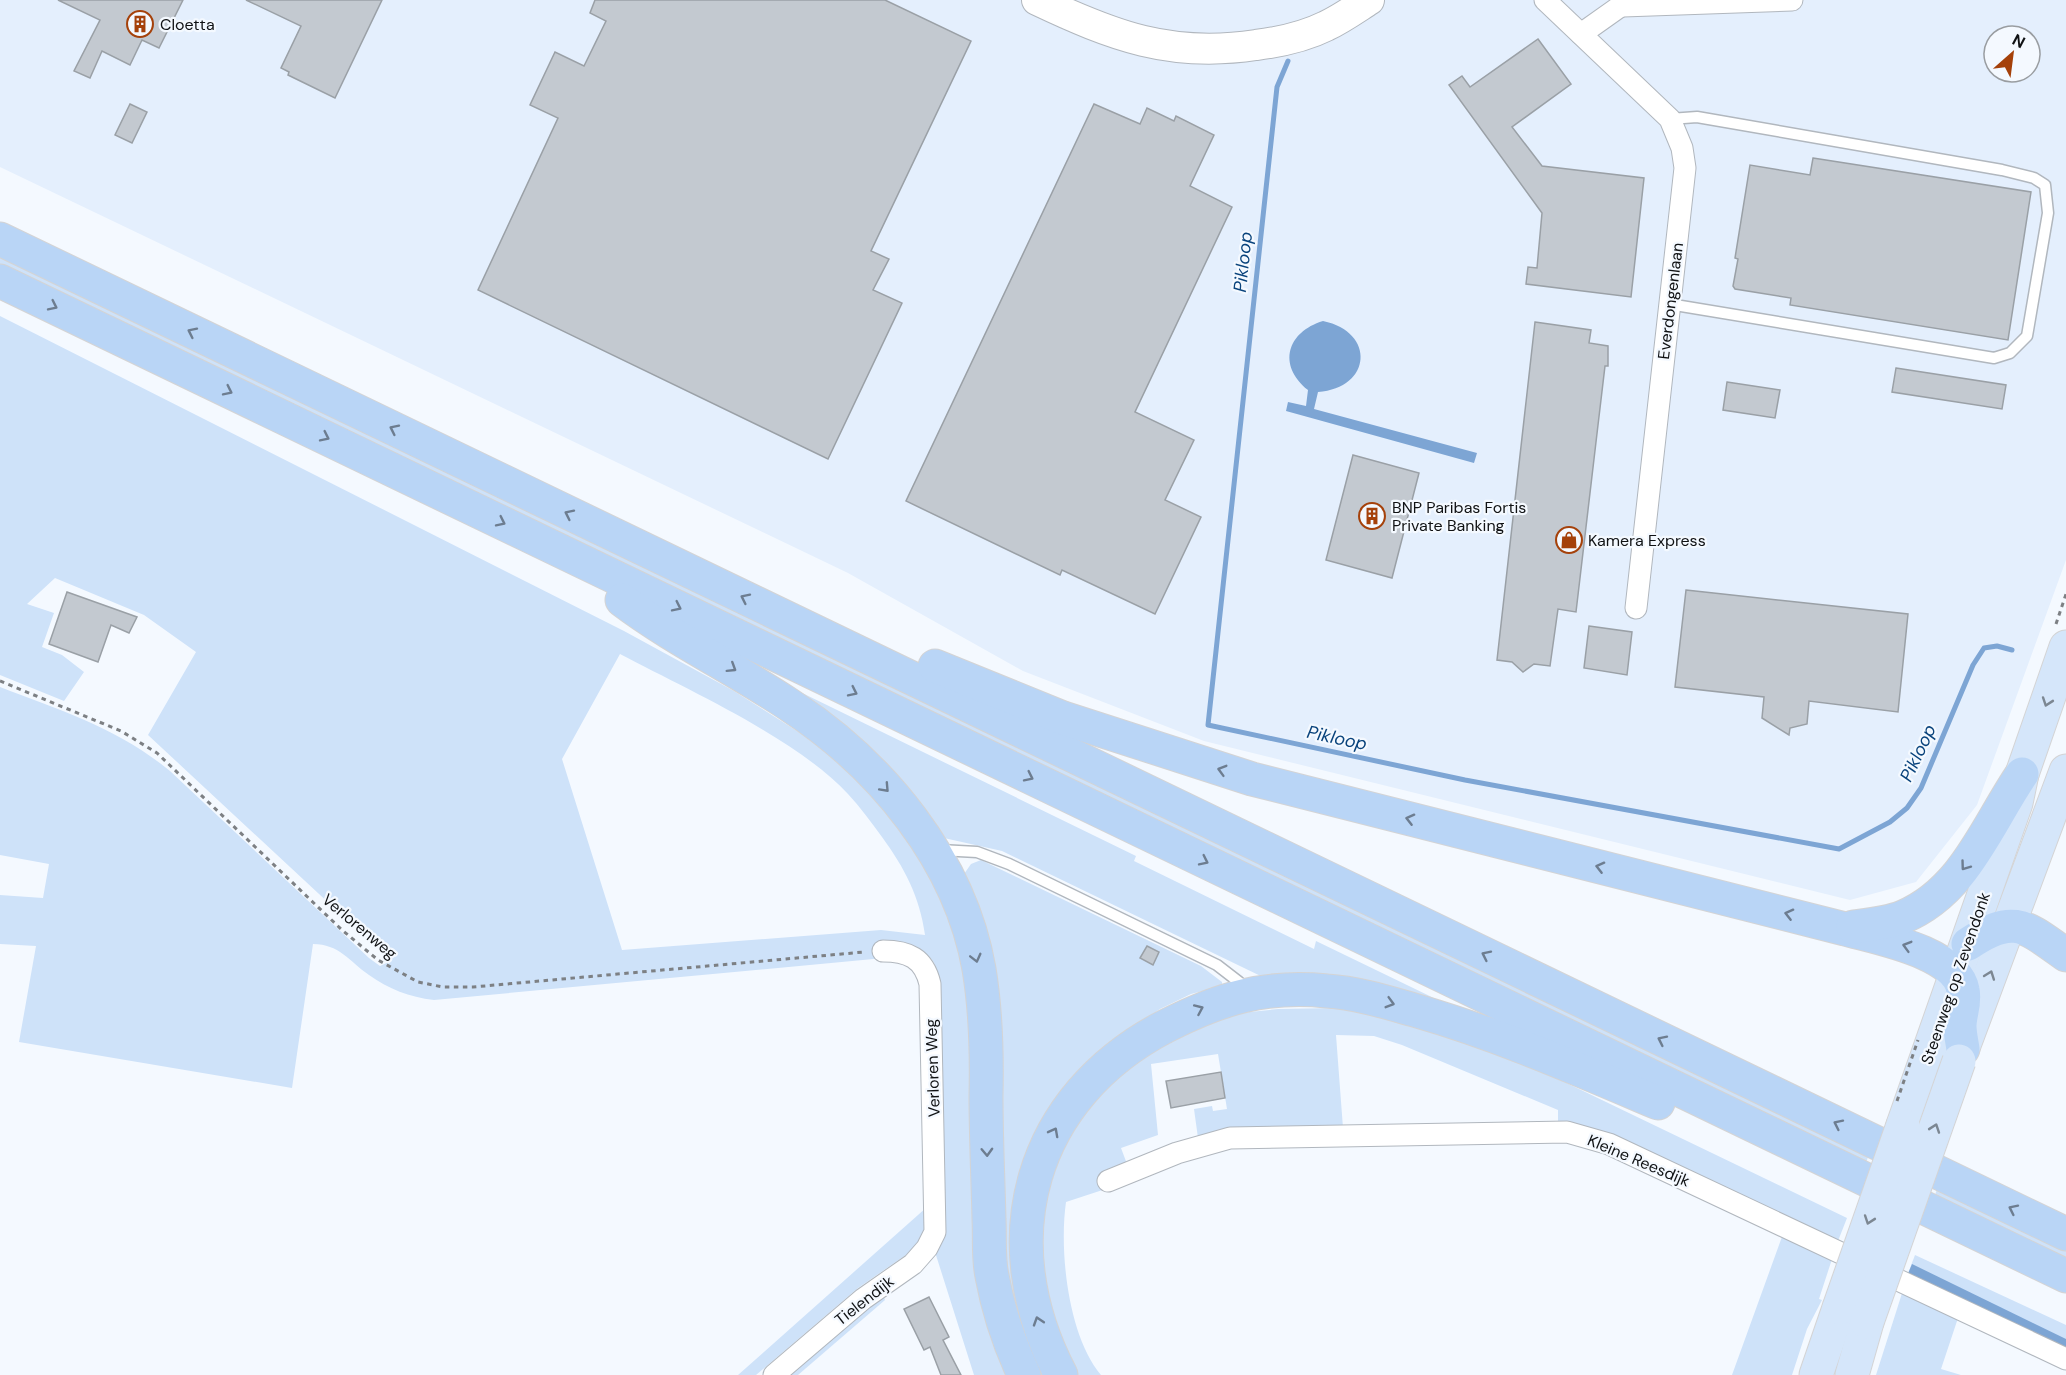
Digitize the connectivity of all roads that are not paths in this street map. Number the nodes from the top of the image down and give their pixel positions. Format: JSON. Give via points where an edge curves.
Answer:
{"nodes":[{"id":1,"x":1037,"y":0,"type":"edge"},
{"id":2,"x":1369,"y":0,"type":"edge"},
{"id":3,"x":1545,"y":0,"type":"edge"},
{"id":4,"x":1792,"y":0,"type":"edge"},
{"id":5,"x":1626,"y":3,"type":"edge"},
{"id":6,"x":1581,"y":34,"type":"junction"},
{"id":7,"x":1670,"y":119,"type":"junction"},
{"id":8,"x":0,"y":239,"type":"edge"},
{"id":9,"x":0,"y":281,"type":"edge"},
{"id":10,"x":1669,"y":304,"type":"junction"},
{"id":11,"x":568,"y":555,"type":"junction"},
{"id":12,"x":1636,"y":608,"type":"dead end"},
{"id":13,"x":798,"y":623,"type":"junction"},
{"id":14,"x":2066,"y":647,"type":"edge"},
{"id":15,"x":2066,"y":771,"type":"edge"},
{"id":16,"x":2022,"y":774,"type":"junction"},
{"id":17,"x":933,"y":850,"type":"junction"},
{"id":18,"x":2008,"y":925,"type":"junction"},
{"id":19,"x":1845,"y":929,"type":"junction"},
{"id":20,"x":1968,"y":944,"type":"junction"},
{"id":21,"x":883,"y":951,"type":"road end"},
{"id":22,"x":2066,"y":955,"type":"edge"},
{"id":23,"x":1956,"y":975,"type":"junction"},
{"id":24,"x":1248,"y":994,"type":"junction"},
{"id":25,"x":1951,"y":1052,"type":"junction"},
{"id":26,"x":1802,"y":1149,"type":"junction"},
{"id":27,"x":1108,"y":1181,"type":"dead end"},
{"id":28,"x":936,"y":1216,"type":"joint"},
{"id":29,"x":2066,"y":1234,"type":"edge"},
{"id":30,"x":2066,"y":1276,"type":"edge"},
{"id":31,"x":1853,"y":1315,"type":"junction"},
{"id":32,"x":2066,"y":1359,"type":"edge"},
{"id":33,"x":774,"y":1375,"type":"edge"},
{"id":34,"x":1024,"y":1375,"type":"edge"},
{"id":35,"x":1060,"y":1375,"type":"edge"},
{"id":36,"x":1816,"y":1375,"type":"edge"},
{"id":37,"x":1852,"y":1375,"type":"edge"}],
"edges":[{"from":1,"to":2,"type":"street","via":[[1132,39],[1187,50],[1283,42],[1325,27]]},
{"from":3,"to":6,"type":"street","name":"Everdongenlaan"},
{"from":4,"to":5,"type":"street"},
{"from":5,"to":6,"type":"street"},
{"from":6,"to":7,"type":"street","name":"Everdongenlaan"},
{"from":7,"to":10,"type":"street","name":"Everdongenlaan","via":[[1685,168]]},
{"from":7,"to":10,"type":"lane","via":[[1697,117],[2002,170],[2045,185],[2048,213],[2028,336],[2010,353],[1994,358]]},
{"from":13,"to":8,"type":"highway","one_way":true},
{"from":9,"to":11,"type":"highway","one_way":true},
{"from":10,"to":12,"type":"street","name":"Everdongenlaan"},
{"from":11,"to":17,"type":"highway","one_way":true,"via":[[629,605],[793,707],[850,751],[899,803]]},
{"from":11,"to":26,"type":"highway","one_way":true},
{"from":19,"to":13,"type":"highway","one_way":true,"via":[[1252,779],[1063,718],[863,635]]},
{"from":29,"to":13,"type":"highway","one_way":true},
{"from":14,"to":16,"type":"main road","name":"Steenweg op Zevendonk","one_way":true},
{"from":15,"to":18,"type":"main road","name":"Steenweg op Zevendonk"},
{"from":16,"to":19,"type":"highway","one_way":true,"via":[[1969,862],[1938,896],[1901,918]]},
{"from":16,"to":20,"type":"main road","name":"Steenweg op Zevendonk","via":[[2016,803]]},
{"from":17,"to":24,"type":"lane","via":[[977,852],[1009,864],[1217,965]]},
{"from":17,"to":34,"type":"highway","one_way":true,"via":[[957,898],[978,967],[987,1047],[991,1275]]},
{"from":18,"to":20,"type":"highway","via":[[1986,932]]},
{"from":18,"to":22,"type":"highway","via":[[2030,930]]},
{"from":25,"to":18,"type":"main road","name":"Steenweg op Zevendonk","one_way":true},
{"from":23,"to":19,"type":"highway","one_way":true,"via":[[1919,950]]},
{"from":20,"to":23,"type":"main road","name":"Steenweg op Zevendonk"},
{"from":21,"to":28,"type":"street","name":"Verloren Weg","via":[[911,955],[927,972],[930,984]]},
{"from":23,"to":25,"type":"highway","via":[[1963,988],[1964,1006]]},
{"from":24,"to":26,"type":"highway","one_way":true,"via":[[1274,990],[1328,991],[1380,1000],[1464,1024],[1711,1125]]},
{"from":35,"to":24,"type":"highway","one_way":true,"via":[[1038,1324],[1026,1268],[1032,1187],[1049,1141],[1078,1092],[1116,1056],[1193,1012],[1220,1000]]},
{"from":25,"to":31,"type":"main road","name":"Steenweg op Zevendonk","bridge":true},
{"from":26,"to":30,"type":"highway"},
{"from":27,"to":32,"type":"street","name":"Kleine Reesdijk","via":[[1177,1153],[1230,1138],[1544,1131],[1578,1134],[1609,1144]]},
{"from":28,"to":33,"type":"street","name":"Tielendijk","via":[[933,1238],[919,1258]]},
{"from":31,"to":36,"type":"main road"},
{"from":31,"to":37,"type":"main road"}]}
